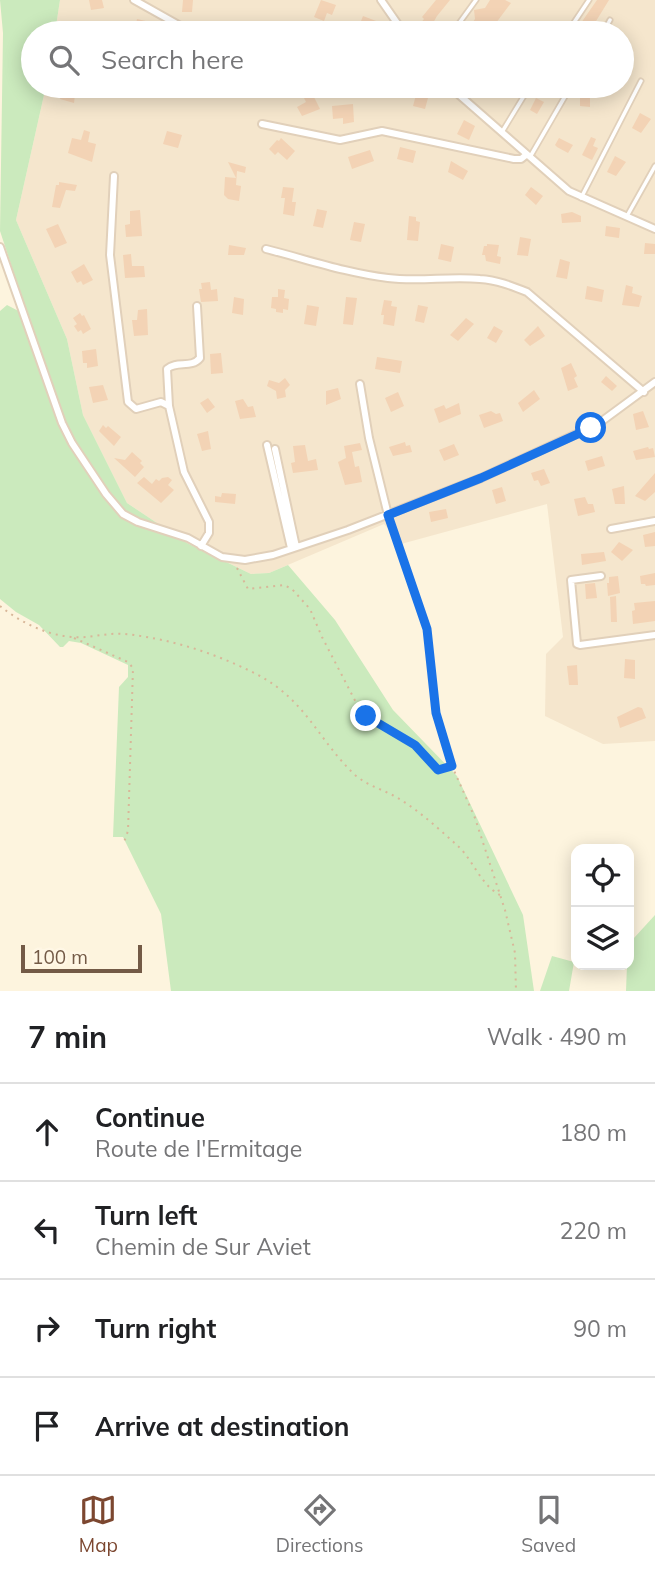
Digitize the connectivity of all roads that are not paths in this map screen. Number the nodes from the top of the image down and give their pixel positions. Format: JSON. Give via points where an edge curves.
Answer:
{"nodes":[{"id":1,"x":134,"y":0,"type":"edge"},
{"id":2,"x":382,"y":0,"type":"edge"},
{"id":3,"x":475,"y":0,"type":"edge"},
{"id":4,"x":589,"y":0,"type":"edge"},
{"id":5,"x":172,"y":21,"type":"edge"},
{"id":6,"x":396,"y":21,"type":"edge"},
{"id":7,"x":460,"y":21,"type":"edge"},
{"id":8,"x":575,"y":21,"type":"edge"},
{"id":9,"x":640,"y":81,"type":"dead end"},
{"id":10,"x":634,"y":93,"type":"edge"},
{"id":11,"x":462,"y":98,"type":"edge"},
{"id":12,"x":523,"y":98,"type":"edge"},
{"id":13,"x":564,"y":98,"type":"edge"},
{"id":14,"x":631,"y":98,"type":"edge"},
{"id":15,"x":262,"y":124,"type":"dead end"},
{"id":16,"x":501,"y":133,"type":"junction"},
{"id":17,"x":528,"y":156,"type":"junction"},
{"id":18,"x":655,"y":166,"type":"edge"},
{"id":19,"x":114,"y":176,"type":"dead end"},
{"id":20,"x":581,"y":198,"type":"junction"},
{"id":21,"x":627,"y":217,"type":"junction"},
{"id":22,"x":655,"y":229,"type":"edge"},
{"id":23,"x":0,"y":247,"type":"edge"},
{"id":24,"x":266,"y":249,"type":"dead end"},
{"id":25,"x":197,"y":306,"type":"dead end"},
{"id":26,"x":655,"y":382,"type":"edge"},
{"id":27,"x":360,"y":384,"type":"dead end"},
{"id":28,"x":644,"y":392,"type":"junction"},
{"id":29,"x":169,"y":405,"type":"junction"},
{"id":30,"x":267,"y":445,"type":"dead end"},
{"id":31,"x":275,"y":449,"type":"dead end"},
{"id":32,"x":388,"y":515,"type":"junction"},
{"id":33,"x":655,"y":521,"type":"edge"},
{"id":34,"x":611,"y":529,"type":"dead end"},
{"id":35,"x":201,"y":546,"type":"junction"},
{"id":36,"x":294,"y":547,"type":"junction"},
{"id":37,"x":601,"y":576,"type":"dead end"},
{"id":38,"x":655,"y":635,"type":"edge"}],
"edges":[{"from":1,"to":5,"type":"street"},
{"from":2,"to":6,"type":"street"},
{"from":3,"to":7,"type":"lane"},
{"from":4,"to":8,"type":"lane"},
{"from":9,"to":10,"type":"lane"},
{"from":11,"to":16,"type":"street"},
{"from":12,"to":16,"type":"lane"},
{"from":13,"to":17,"type":"lane"},
{"from":14,"to":20,"type":"lane"},
{"from":15,"to":17,"type":"street","via":[[340,140],[382,131],[514,159]]},
{"from":16,"to":17,"type":"street"},
{"from":17,"to":20,"type":"street"},
{"from":18,"to":21,"type":"lane"},
{"from":19,"to":29,"type":"street","via":[[110,255],[128,402],[136,409],[161,402]]},
{"from":20,"to":21,"type":"street"},
{"from":21,"to":22,"type":"street"},
{"from":23,"to":35,"type":"street","via":[[62,422],[106,494],[131,519]]},
{"from":24,"to":28,"type":"street","via":[[344,271],[389,278],[506,283],[527,292]]},
{"from":25,"to":29,"type":"street","via":[[200,358],[167,369]]},
{"from":26,"to":28,"type":"street"},
{"from":27,"to":32,"type":"street"},
{"from":28,"to":32,"type":"street","via":[[591,428]]},
{"from":29,"to":35,"type":"street","via":[[184,472],[209,522]]},
{"from":30,"to":36,"type":"street"},
{"from":31,"to":36,"type":"street"},
{"from":32,"to":36,"type":"street"},
{"from":33,"to":34,"type":"street"},
{"from":35,"to":36,"type":"street","via":[[233,560],[257,559]]},
{"from":37,"to":38,"type":"street","via":[[571,580],[577,644]]}]}
